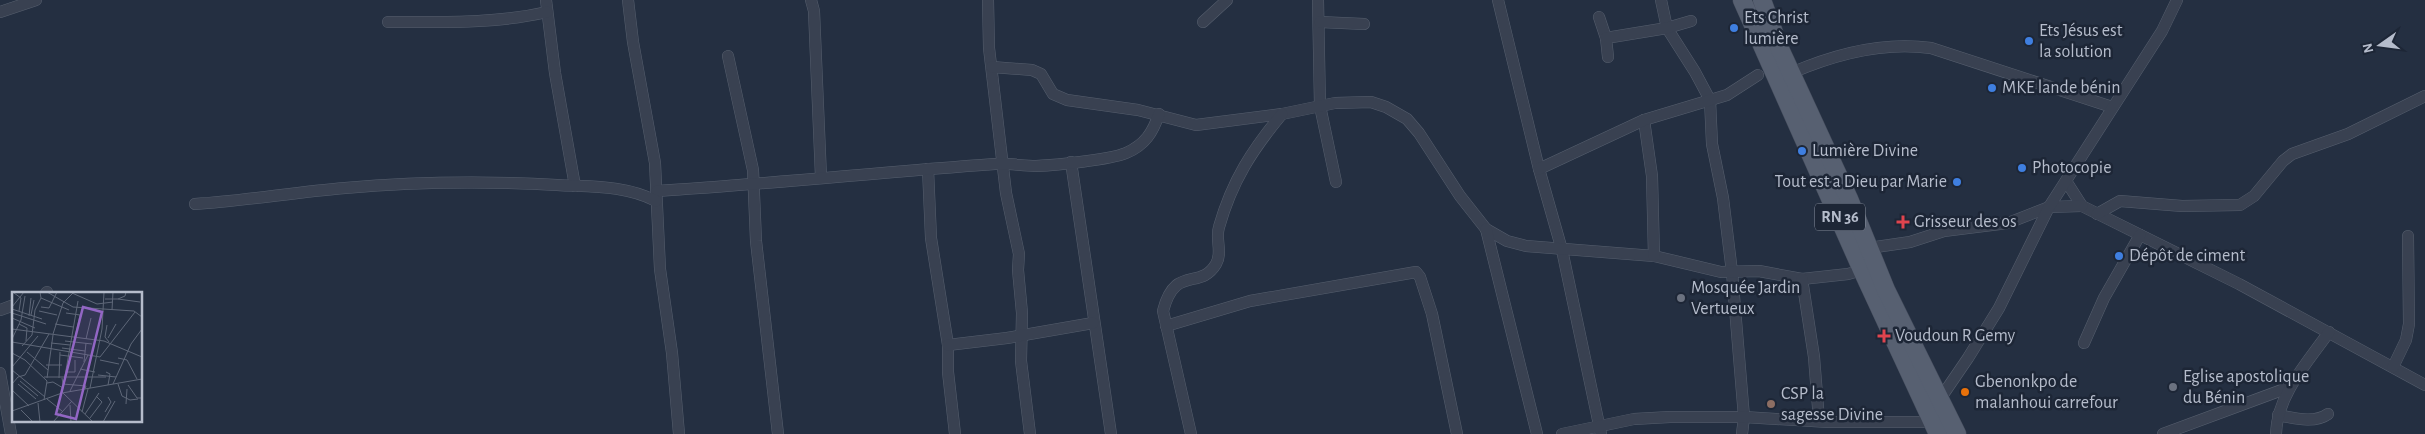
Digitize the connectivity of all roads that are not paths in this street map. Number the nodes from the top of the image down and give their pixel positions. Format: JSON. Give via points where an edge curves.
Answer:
{"nodes":[{"id":1,"x":36,"y":0,"type":"edge"},
{"id":2,"x":628,"y":0,"type":"edge"},
{"id":3,"x":810,"y":0,"type":"edge"},
{"id":4,"x":988,"y":0,"type":"edge"},
{"id":5,"x":1227,"y":0,"type":"edge"},
{"id":6,"x":1318,"y":0,"type":"edge"},
{"id":7,"x":1498,"y":0,"type":"edge"},
{"id":8,"x":1661,"y":0,"type":"edge"},
{"id":9,"x":1742,"y":0,"type":"edge"},
{"id":10,"x":1762,"y":0,"type":"edge"},
{"id":11,"x":2177,"y":0,"type":"edge"},
{"id":12,"x":14,"y":4,"type":"edge"},
{"id":13,"x":547,"y":6,"type":"edge"},
{"id":14,"x":0,"y":12,"type":"edge"},
{"id":15,"x":1599,"y":17,"type":"dead end"},
{"id":16,"x":1691,"y":21,"type":"dead end"},
{"id":17,"x":388,"y":22,"type":"dead end"},
{"id":18,"x":1203,"y":22,"type":"dead end"},
{"id":19,"x":1320,"y":22,"type":"junction"},
{"id":20,"x":1364,"y":24,"type":"dead end"},
{"id":21,"x":1667,"y":28,"type":"junction"},
{"id":22,"x":1606,"y":38,"type":"junction"},
{"id":23,"x":728,"y":56,"type":"dead end"},
{"id":24,"x":1608,"y":57,"type":"dead end"},
{"id":25,"x":992,"y":67,"type":"junction"},
{"id":26,"x":1791,"y":74,"type":"junction"},
{"id":27,"x":1758,"y":75,"type":"dead end"},
{"id":28,"x":2425,"y":96,"type":"edge"},
{"id":29,"x":1710,"y":100,"type":"junction"},
{"id":30,"x":1320,"y":106,"type":"junction"},
{"id":31,"x":2112,"y":107,"type":"junction"},
{"id":32,"x":1159,"y":114,"type":"junction"},
{"id":33,"x":1282,"y":114,"type":"junction"},
{"id":34,"x":1644,"y":120,"type":"junction"},
{"id":35,"x":1070,"y":162,"type":"junction"},
{"id":36,"x":1004,"y":163,"type":"junction"},
{"id":37,"x":1539,"y":168,"type":"junction"},
{"id":38,"x":928,"y":169,"type":"junction"},
{"id":39,"x":821,"y":177,"type":"junction"},
{"id":40,"x":2066,"y":181,"type":"junction"},
{"id":41,"x":1336,"y":182,"type":"dead end"},
{"id":42,"x":755,"y":185,"type":"junction"},
{"id":43,"x":575,"y":186,"type":"junction"},
{"id":44,"x":657,"y":196,"type":"junction"},
{"id":45,"x":195,"y":204,"type":"dead end"},
{"id":46,"x":2082,"y":206,"type":"junction"},
{"id":47,"x":2050,"y":207,"type":"junction"},
{"id":48,"x":2097,"y":214,"type":"junction"},
{"id":49,"x":1486,"y":230,"type":"junction"},
{"id":50,"x":2140,"y":236,"type":"junction"},
{"id":51,"x":2408,"y":236,"type":"dead end"},
{"id":52,"x":1868,"y":248,"type":"junction"},
{"id":53,"x":1562,"y":250,"type":"junction"},
{"id":54,"x":1654,"y":256,"type":"junction"},
{"id":55,"x":1862,"y":270,"type":"junction"},
{"id":56,"x":1732,"y":272,"type":"junction"},
{"id":57,"x":1802,"y":279,"type":"junction"},
{"id":58,"x":12,"y":306,"type":"edge"},
{"id":59,"x":0,"y":310,"type":"edge"},
{"id":60,"x":1093,"y":323,"type":"junction"},
{"id":61,"x":1166,"y":326,"type":"junction"},
{"id":62,"x":2329,"y":332,"type":"junction"},
{"id":63,"x":1022,"y":336,"type":"junction"},
{"id":64,"x":2084,"y":343,"type":"dead end"},
{"id":65,"x":948,"y":345,"type":"junction"},
{"id":66,"x":2393,"y":367,"type":"junction"},
{"id":67,"x":0,"y":373,"type":"edge"},
{"id":68,"x":2425,"y":384,"type":"edge"},
{"id":69,"x":2290,"y":387,"type":"junction"},
{"id":70,"x":1940,"y":399,"type":"junction"},
{"id":71,"x":2328,"y":414,"type":"dead end"},
{"id":72,"x":2278,"y":415,"type":"junction"},
{"id":73,"x":1744,"y":417,"type":"junction"},
{"id":74,"x":1824,"y":421,"type":"junction"},
{"id":75,"x":1935,"y":428,"type":"edge"},
{"id":76,"x":1600,"y":430,"type":"edge"},
{"id":77,"x":11,"y":434,"type":"edge"},
{"id":78,"x":679,"y":434,"type":"edge"},
{"id":79,"x":778,"y":434,"type":"edge"},
{"id":80,"x":955,"y":434,"type":"edge"},
{"id":81,"x":1030,"y":434,"type":"edge"},
{"id":82,"x":1111,"y":434,"type":"edge"},
{"id":83,"x":1191,"y":434,"type":"edge"},
{"id":84,"x":1457,"y":434,"type":"edge"},
{"id":85,"x":1537,"y":434,"type":"edge"},
{"id":86,"x":1562,"y":434,"type":"edge"},
{"id":87,"x":1742,"y":434,"type":"edge"},
{"id":88,"x":1825,"y":434,"type":"edge"},
{"id":89,"x":1957,"y":434,"type":"edge"},
{"id":90,"x":2162,"y":434,"type":"edge"},
{"id":91,"x":2276,"y":434,"type":"edge"}],
"edges":[{"from":1,"to":12,"type":"street"},
{"from":2,"to":44,"type":"street","via":[[655,163]]},
{"from":3,"to":39,"type":"street","via":[[814,11]]},
{"from":4,"to":25,"type":"street"},
{"from":5,"to":18,"type":"street"},
{"from":6,"to":19,"type":"street"},
{"from":7,"to":37,"type":"street"},
{"from":8,"to":21,"type":"street"},
{"from":9,"to":55,"type":"main road","number":"RN 36"},
{"from":10,"to":26,"type":"main road","number":"RN 36"},
{"from":11,"to":31,"type":"street","via":[[2162,31]]},
{"from":12,"to":14,"type":"street"},
{"from":13,"to":17,"type":"street","via":[[526,17]]},
{"from":13,"to":43,"type":"street"},
{"from":15,"to":22,"type":"street"},
{"from":16,"to":21,"type":"street"},
{"from":19,"to":20,"type":"street"},
{"from":19,"to":30,"type":"street"},
{"from":21,"to":22,"type":"street"},
{"from":21,"to":29,"type":"street"},
{"from":22,"to":24,"type":"street"},
{"from":23,"to":42,"type":"street"},
{"from":25,"to":32,"type":"street","via":[[1032,70],[1041,74],[1053,94],[1066,100]]},
{"from":25,"to":36,"type":"street"},
{"from":26,"to":31,"type":"street","via":[[1820,60],[1870,49],[1917,46]]},
{"from":26,"to":52,"type":"main road","number":"RN 36"},
{"from":27,"to":29,"type":"street","via":[[1727,95]]},
{"from":28,"to":48,"type":"street","via":[[2348,134],[2292,154],[2254,196],[2240,205],[2182,206],[2120,201]]},
{"from":29,"to":34,"type":"street"},
{"from":29,"to":56,"type":"street","via":[[1712,144],[1723,198]]},
{"from":30,"to":33,"type":"street"},
{"from":30,"to":41,"type":"street"},
{"from":30,"to":49,"type":"street","via":[[1371,102],[1408,119]]},
{"from":31,"to":40,"type":"street"},
{"from":32,"to":33,"type":"street","via":[[1196,125]]},
{"from":32,"to":35,"type":"street","via":[[1153,132],[1142,144],[1125,153]]},
{"from":33,"to":61,"type":"street","via":[[1236,178],[1217,234],[1220,248],[1215,266],[1210,272],[1180,282],[1172,289],[1163,311]]},
{"from":34,"to":37,"type":"street"},
{"from":34,"to":54,"type":"street","via":[[1652,176]]},
{"from":35,"to":36,"type":"street","via":[[1036,166]]},
{"from":35,"to":60,"type":"street"},
{"from":36,"to":38,"type":"street"},
{"from":36,"to":63,"type":"street","via":[[1011,221],[1019,254]]},
{"from":37,"to":53,"type":"street"},
{"from":38,"to":39,"type":"street"},
{"from":38,"to":65,"type":"street","via":[[931,238]]},
{"from":39,"to":42,"type":"street"},
{"from":40,"to":46,"type":"street"},
{"from":40,"to":47,"type":"street"},
{"from":42,"to":44,"type":"street"},
{"from":42,"to":79,"type":"street","via":[[756,241]]},
{"from":43,"to":44,"type":"street","via":[[624,189]]},
{"from":43,"to":45,"type":"street","via":[[500,182],[406,184]]},
{"from":44,"to":78,"type":"street","via":[[660,268]]},
{"from":46,"to":47,"type":"street"},
{"from":46,"to":48,"type":"street"},
{"from":47,"to":52,"type":"street","via":[[2008,223],[1944,231],[1910,242]]},
{"from":47,"to":70,"type":"street","via":[[1998,308]]},
{"from":48,"to":50,"type":"street"},
{"from":49,"to":53,"type":"street","via":[[1507,241]]},
{"from":49,"to":85,"type":"street"},
{"from":50,"to":62,"type":"street"},
{"from":50,"to":64,"type":"street","via":[[2104,298]]},
{"from":51,"to":66,"type":"street","via":[[2409,324],[2406,340]]},
{"from":52,"to":70,"type":"main road","number":"RN 36"},
{"from":53,"to":54,"type":"street"},
{"from":53,"to":76,"type":"street"},
{"from":54,"to":56,"type":"street"},
{"from":55,"to":57,"type":"street"},
{"from":55,"to":75,"type":"main road","number":"RN 36"},
{"from":56,"to":57,"type":"street","via":[[1759,271]]},
{"from":56,"to":73,"type":"street"},
{"from":57,"to":74,"type":"street"},
{"from":58,"to":59,"type":"street"},
{"from":60,"to":63,"type":"street"},
{"from":60,"to":82,"type":"street"},
{"from":61,"to":83,"type":"street"},
{"from":61,"to":84,"type":"street","via":[[1250,301],[1416,272],[1432,314]]},
{"from":62,"to":66,"type":"street"},
{"from":62,"to":69,"type":"street"},
{"from":63,"to":65,"type":"street"},
{"from":63,"to":81,"type":"street","via":[[1021,361]]},
{"from":65,"to":80,"type":"street"},
{"from":66,"to":68,"type":"street"},
{"from":67,"to":77,"type":"street"},
{"from":69,"to":72,"type":"street"},
{"from":69,"to":90,"type":"street"},
{"from":70,"to":89,"type":"main road","number":"RN 36"},
{"from":71,"to":72,"type":"street","via":[[2321,419]]},
{"from":72,"to":91,"type":"street"},
{"from":73,"to":74,"type":"street"},
{"from":73,"to":76,"type":"street","via":[[1634,419]]},
{"from":73,"to":87,"type":"street"},
{"from":74,"to":75,"type":"street"},
{"from":74,"to":88,"type":"street"},
{"from":76,"to":86,"type":"street"}]}
